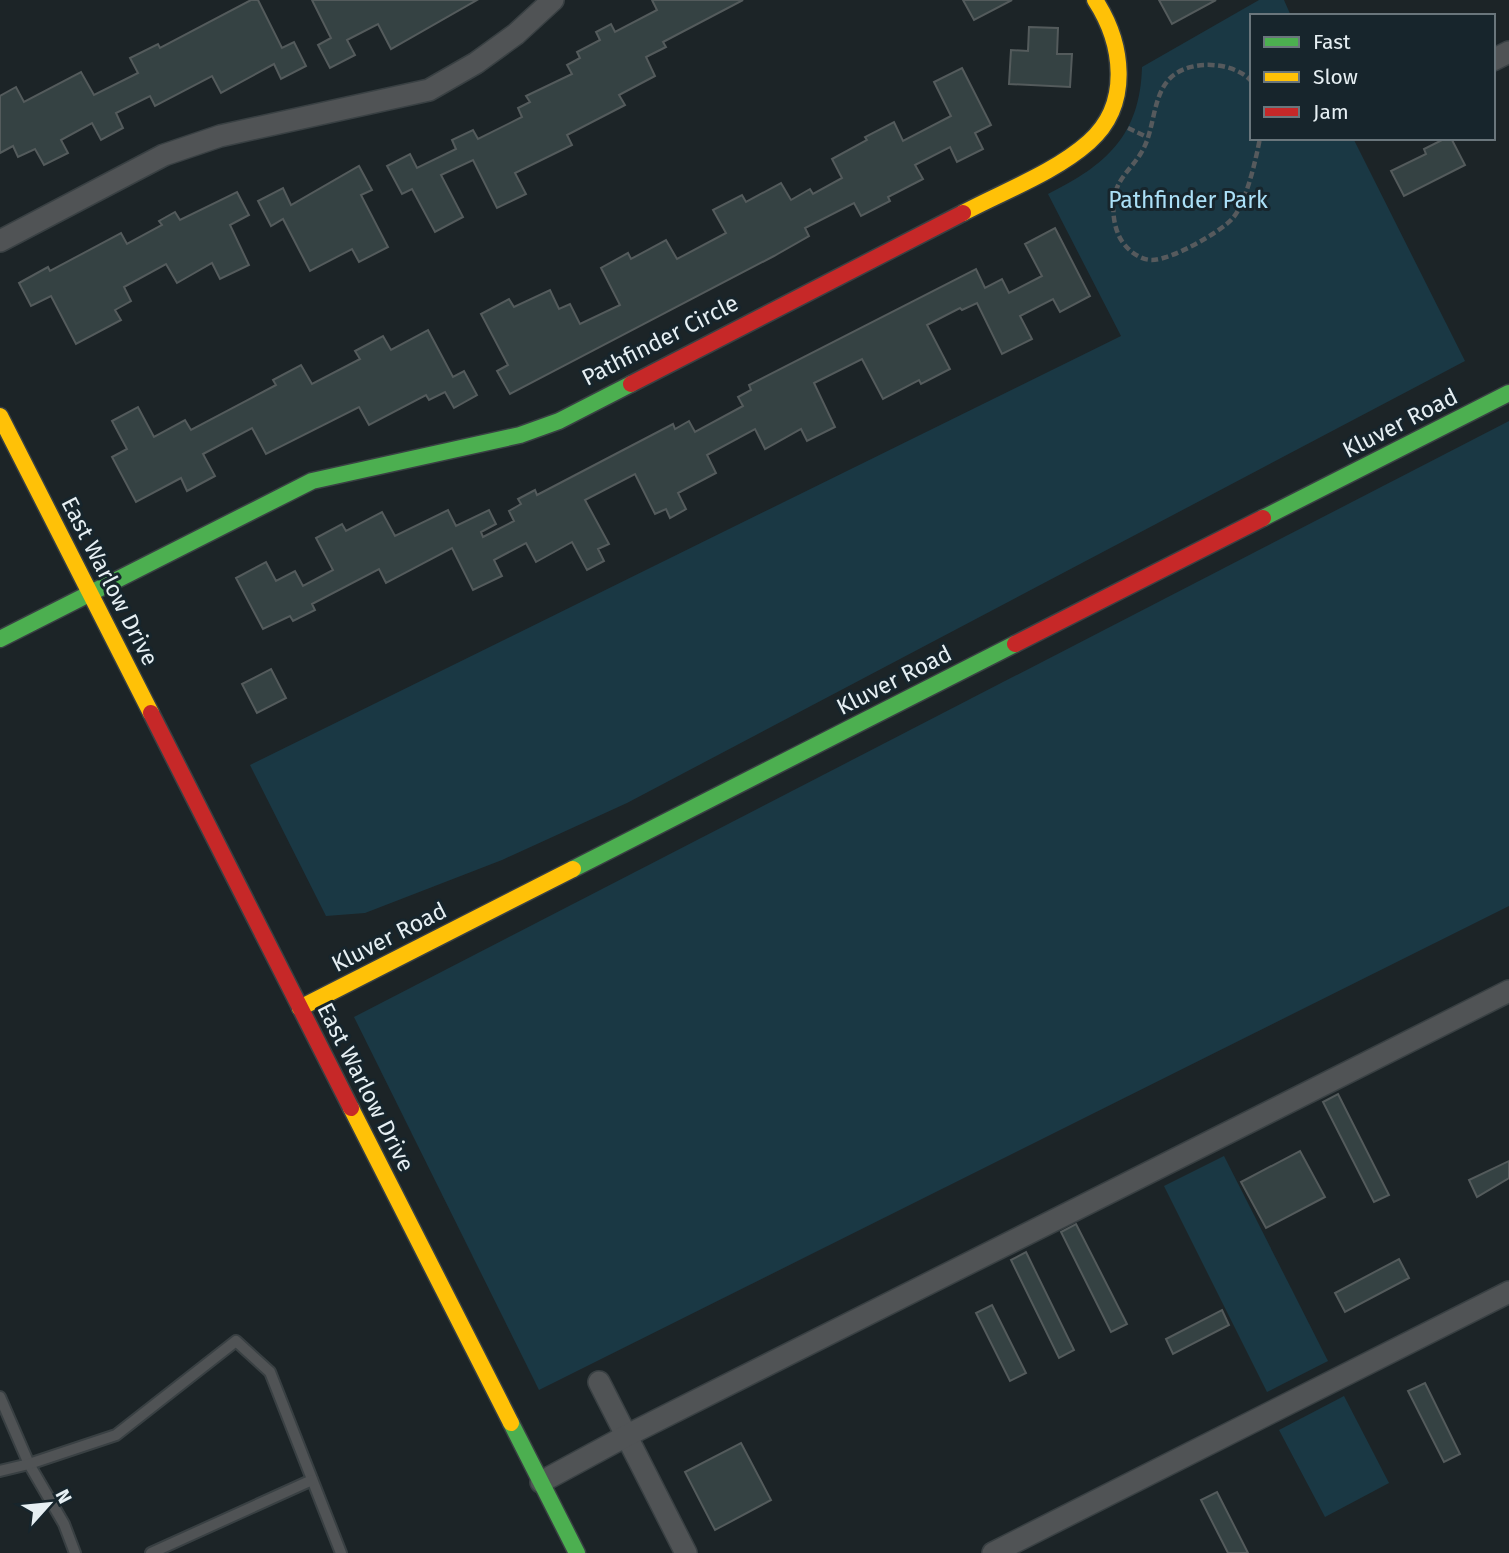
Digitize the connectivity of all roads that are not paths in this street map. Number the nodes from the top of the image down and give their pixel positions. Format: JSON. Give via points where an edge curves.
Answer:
{"nodes":[{"id":1,"x":553,"y":0,"type":"edge"},
{"id":2,"x":1095,"y":0,"type":"edge"},
{"id":3,"x":0,"y":241,"type":"edge"},
{"id":4,"x":1509,"y":393,"type":"edge"},
{"id":5,"x":0,"y":416,"type":"edge"},
{"id":6,"x":90,"y":592,"type":"junction"},
{"id":7,"x":0,"y":639,"type":"edge"},
{"id":8,"x":1509,"y":991,"type":"edge"},
{"id":9,"x":300,"y":1008,"type":"junction"},
{"id":10,"x":1509,"y":1292,"type":"edge"},
{"id":11,"x":599,"y":1382,"type":"dead end"},
{"id":12,"x":0,"y":1397,"type":"edge"},
{"id":13,"x":626,"y":1436,"type":"junction"},
{"id":14,"x":29,"y":1464,"type":"junction"},
{"id":15,"x":0,"y":1471,"type":"edge"},
{"id":16,"x":312,"y":1480,"type":"junction"},
{"id":17,"x":541,"y":1482,"type":"junction"},
{"id":18,"x":75,"y":1553,"type":"edge"},
{"id":19,"x":151,"y":1553,"type":"edge"},
{"id":20,"x":341,"y":1553,"type":"edge"},
{"id":21,"x":577,"y":1553,"type":"edge"},
{"id":22,"x":687,"y":1553,"type":"edge"},
{"id":23,"x":993,"y":1553,"type":"edge"}],
"edges":[{"from":1,"to":3,"type":"street","via":[[516,34],[429,90],[220,136],[164,155]]},
{"from":2,"to":6,"type":"street","name":"Pathfinder Circle","via":[[1119,48],[1120,82],[1111,111],[1093,138],[1065,160],[559,421],[520,435],[312,481]]},
{"from":4,"to":9,"type":"street","name":"Kluver Road"},
{"from":5,"to":6,"type":"street","name":"East Warlow Drive"},
{"from":6,"to":7,"type":"street","name":"Pathfinder Circle"},
{"from":6,"to":9,"type":"street","name":"East Warlow Drive"},
{"from":8,"to":13,"type":"street"},
{"from":9,"to":17,"type":"street","name":"East Warlow Drive"},
{"from":10,"to":23,"type":"street"},
{"from":11,"to":13,"type":"street"},
{"from":12,"to":14,"type":"lane"},
{"from":13,"to":17,"type":"street"},
{"from":13,"to":22,"type":"street"},
{"from":14,"to":15,"type":"lane"},
{"from":14,"to":16,"type":"lane","via":[[116,1435],[236,1341],[270,1372]]},
{"from":14,"to":18,"type":"lane","via":[[64,1524]]},
{"from":16,"to":19,"type":"lane"},
{"from":16,"to":20,"type":"lane"},
{"from":17,"to":21,"type":"street","name":"East Warlow Drive"}]}
